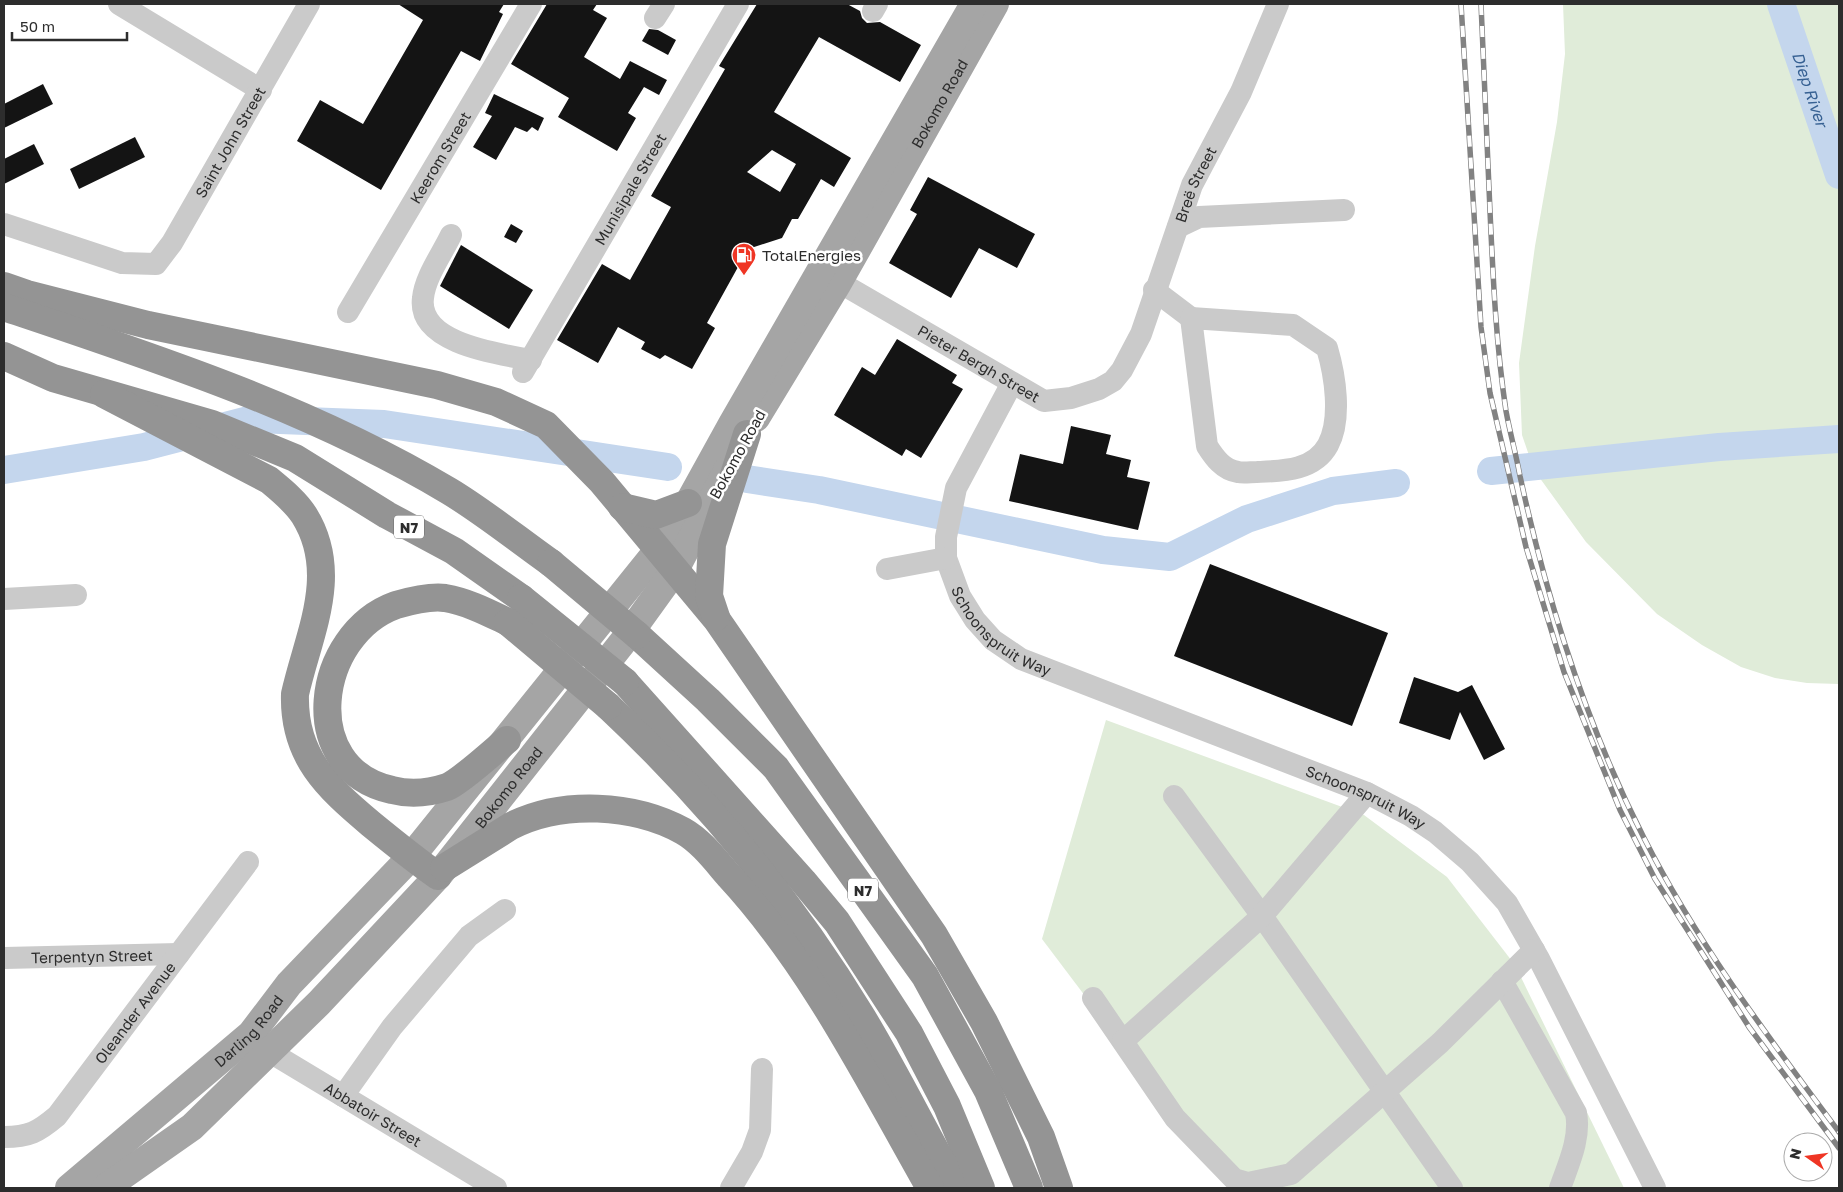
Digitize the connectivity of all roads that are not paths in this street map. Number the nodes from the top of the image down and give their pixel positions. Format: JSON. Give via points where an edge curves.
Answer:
{"nodes":[{"id":1,"x":119,"y":4,"type":"edge"},
{"id":2,"x":309,"y":4,"type":"edge"},
{"id":3,"x":531,"y":4,"type":"edge"},
{"id":4,"x":738,"y":4,"type":"edge"},
{"id":5,"x":974,"y":4,"type":"edge"},
{"id":6,"x":995,"y":4,"type":"edge"},
{"id":7,"x":1278,"y":4,"type":"edge"},
{"id":8,"x":261,"y":90,"type":"junction"},
{"id":9,"x":1344,"y":210,"type":"dead end"},
{"id":10,"x":4,"y":224,"type":"edge"},
{"id":11,"x":1178,"y":226,"type":"junction"},
{"id":12,"x":451,"y":235,"type":"dead end"},
{"id":13,"x":829,"y":277,"type":"junction"},
{"id":14,"x":4,"y":286,"type":"edge"},
{"id":15,"x":1154,"y":290,"type":"junction"},
{"id":16,"x":4,"y":306,"type":"edge"},
{"id":17,"x":348,"y":312,"type":"dead end"},
{"id":18,"x":1191,"y":318,"type":"junction"},
{"id":19,"x":4,"y":356,"type":"edge"},
{"id":20,"x":1122,"y":370,"type":"joint"},
{"id":21,"x":1012,"y":384,"type":"junction"},
{"id":22,"x":104,"y":394,"type":"junction"},
{"id":23,"x":747,"y":434,"type":"junction"},
{"id":24,"x":688,"y":503,"type":"junction"},
{"id":25,"x":622,"y":507,"type":"junction"},
{"id":26,"x":946,"y":548,"type":"junction"},
{"id":27,"x":666,"y":560,"type":"junction"},
{"id":28,"x":887,"y":569,"type":"dead end"},
{"id":29,"x":76,"y":595,"type":"dead end"},
{"id":30,"x":4,"y":598,"type":"edge"},
{"id":31,"x":718,"y":620,"type":"junction"},
{"id":32,"x":507,"y":740,"type":"junction"},
{"id":33,"x":1367,"y":793,"type":"junction"},
{"id":34,"x":1174,"y":796,"type":"dead end"},
{"id":35,"x":411,"y":857,"type":"junction"},
{"id":36,"x":248,"y":862,"type":"dead end"},
{"id":37,"x":441,"y":872,"type":"junction"},
{"id":38,"x":505,"y":910,"type":"dead end"},
{"id":39,"x":1262,"y":916,"type":"junction"},
{"id":40,"x":1534,"y":950,"type":"junction"},
{"id":41,"x":179,"y":954,"type":"junction"},
{"id":42,"x":4,"y":958,"type":"edge"},
{"id":43,"x":1502,"y":981,"type":"junction"},
{"id":44,"x":1094,"y":998,"type":"dead end"},
{"id":45,"x":1123,"y":1041,"type":"junction"},
{"id":46,"x":261,"y":1043,"type":"junction"},
{"id":47,"x":762,"y":1069,"type":"dead end"},
{"id":48,"x":1385,"y":1092,"type":"junction"},
{"id":49,"x":343,"y":1096,"type":"junction"},
{"id":50,"x":4,"y":1137,"type":"edge"},
{"id":51,"x":1241,"y":1184,"type":"edge"},
{"id":52,"x":489,"y":1186,"type":"edge"},
{"id":53,"x":737,"y":1186,"type":"edge"},
{"id":54,"x":69,"y":1188,"type":"edge"},
{"id":55,"x":105,"y":1188,"type":"edge"},
{"id":56,"x":930,"y":1188,"type":"edge"},
{"id":57,"x":953,"y":1188,"type":"edge"},
{"id":58,"x":981,"y":1188,"type":"edge"},
{"id":59,"x":1029,"y":1188,"type":"edge"},
{"id":60,"x":1059,"y":1188,"type":"edge"},
{"id":61,"x":1452,"y":1188,"type":"edge"},
{"id":62,"x":1560,"y":1188,"type":"edge"},
{"id":63,"x":1655,"y":1188,"type":"edge"}],
"edges":[{"from":1,"to":8,"type":"street"},
{"from":2,"to":8,"type":"street","name":"Saint John Street"},
{"from":3,"to":17,"type":"street","name":"Keerom Street"},
{"from":4,"to":12,"type":"street","name":"Munisipale Street","via":[[527,366],[471,348],[429,324],[423,298]]},
{"from":5,"to":13,"type":"main road","name":"Bokomo Road"},
{"from":6,"to":13,"type":"main road","name":"Bokomo Road"},
{"from":7,"to":11,"type":"street","name":"Breë Street","via":[[1242,92],[1192,185]]},
{"from":8,"to":10,"type":"street","name":"Saint John Street","via":[[172,243],[156,264],[122,263]]},
{"from":9,"to":11,"type":"street","via":[[1199,217]]},
{"from":11,"to":15,"type":"street","name":"Breë Street"},
{"from":13,"to":21,"type":"street","name":"Pieter Bergh Street"},
{"from":13,"to":23,"type":"main road","name":"Bokomo Road"},
{"from":13,"to":24,"type":"main road","name":"Bokomo Road"},
{"from":14,"to":25,"type":"highway","via":[[148,325],[436,386],[496,402],[546,424]]},
{"from":15,"to":18,"type":"street"},
{"from":15,"to":20,"type":"street","name":"Breë Street","via":[[1141,334]]},
{"from":16,"to":59,"type":"highway","number":"N7","bridge":true,"via":[[221,382],[356,441],[450,492],[551,563],[637,635],[776,768],[925,976],[988,1091]]},
{"from":18,"to":18,"type":"street","via":[[1293,324],[1327,348],[1334,374],[1336,411],[1328,445],[1314,462],[1286,471],[1237,472],[1217,462],[1207,446]]},
{"from":19,"to":22,"type":"highway","number":"N7","via":[[53,378]]},
{"from":20,"to":21,"type":"street","name":"Pieter Bergh Street","via":[[1113,381],[1071,398],[1044,401]]},
{"from":21,"to":26,"type":"street","via":[[956,488]]},
{"from":22,"to":35,"type":"highway","via":[[269,480],[304,516],[321,564],[321,595],[295,694],[294,709],[301,740],[315,770],[334,793]]},
{"from":22,"to":58,"type":"highway","number":"N7","bridge":true,"via":[[212,424],[295,458],[386,515],[454,551],[521,598],[626,682],[837,922],[909,1033],[947,1106]]},
{"from":23,"to":27,"type":"main road","name":"Bokomo Road"},
{"from":23,"to":31,"type":"highway","via":[[712,544],[709,596]]},
{"from":24,"to":25,"type":"highway","via":[[656,515]]},
{"from":24,"to":27,"type":"main road","name":"Bokomo Road"},
{"from":25,"to":27,"type":"highway"},
{"from":26,"to":28,"type":"street"},
{"from":26,"to":33,"type":"street","name":"Schoonspruit Way","via":[[960,596],[975,620],[993,640],[1021,659]]},
{"from":27,"to":31,"type":"highway"},
{"from":27,"to":32,"type":"main road","name":"Bokomo Road"},
{"from":27,"to":37,"type":"main road","name":"Bokomo Road","via":[[626,638]]},
{"from":29,"to":30,"type":"street"},
{"from":31,"to":60,"type":"highway","via":[[934,935],[984,1022],[1041,1137]]},
{"from":32,"to":35,"type":"main road","name":"Bokomo Road"},
{"from":32,"to":57,"type":"highway","bridge":true,"via":[[449,786],[410,794],[374,786],[353,771],[339,754],[330,731],[326,705],[342,648],[380,611],[408,601],[442,598],[473,605],[508,622],[608,706],[654,750],[731,836],[802,926],[862,1017]]},
{"from":33,"to":39,"type":"street"},
{"from":33,"to":40,"type":"street","name":"Schoonspruit Way","via":[[1419,822],[1470,862],[1507,903]]},
{"from":34,"to":39,"type":"street"},
{"from":35,"to":37,"type":"highway"},
{"from":35,"to":46,"type":"main road","name":"Darling Road","via":[[289,984]]},
{"from":36,"to":41,"type":"street","name":"Oleander Avenue"},
{"from":37,"to":46,"type":"main road","name":"Darling Road"},
{"from":37,"to":56,"type":"highway","via":[[511,826],[552,812],[588,809],[627,812],[652,818],[684,832],[711,856],[774,927],[862,1069]]},
{"from":38,"to":49,"type":"street","via":[[470,936],[392,1027]]},
{"from":39,"to":45,"type":"street"},
{"from":39,"to":48,"type":"street"},
{"from":40,"to":43,"type":"street"},
{"from":40,"to":63,"type":"street","name":"Schoonspruit Way"},
{"from":41,"to":42,"type":"street","name":"Terpentyn Street"},
{"from":41,"to":50,"type":"street","name":"Oleander Avenue","via":[[57,1116],[37,1132]]},
{"from":43,"to":48,"type":"street","via":[[1440,1044]]},
{"from":43,"to":62,"type":"street","via":[[1576,1113],[1578,1125]]},
{"from":44,"to":45,"type":"street"},
{"from":45,"to":51,"type":"street","via":[[1175,1118]]},
{"from":46,"to":49,"type":"street","name":"Abbatoir Street"},
{"from":46,"to":54,"type":"main road","name":"Darling Road"},
{"from":46,"to":55,"type":"main road","name":"Darling Road","via":[[192,1127]]},
{"from":47,"to":53,"type":"street","via":[[760,1130]]},
{"from":48,"to":51,"type":"street","via":[[1291,1174]]},
{"from":48,"to":61,"type":"street"},
{"from":49,"to":52,"type":"street","name":"Abbatoir Street"}]}
